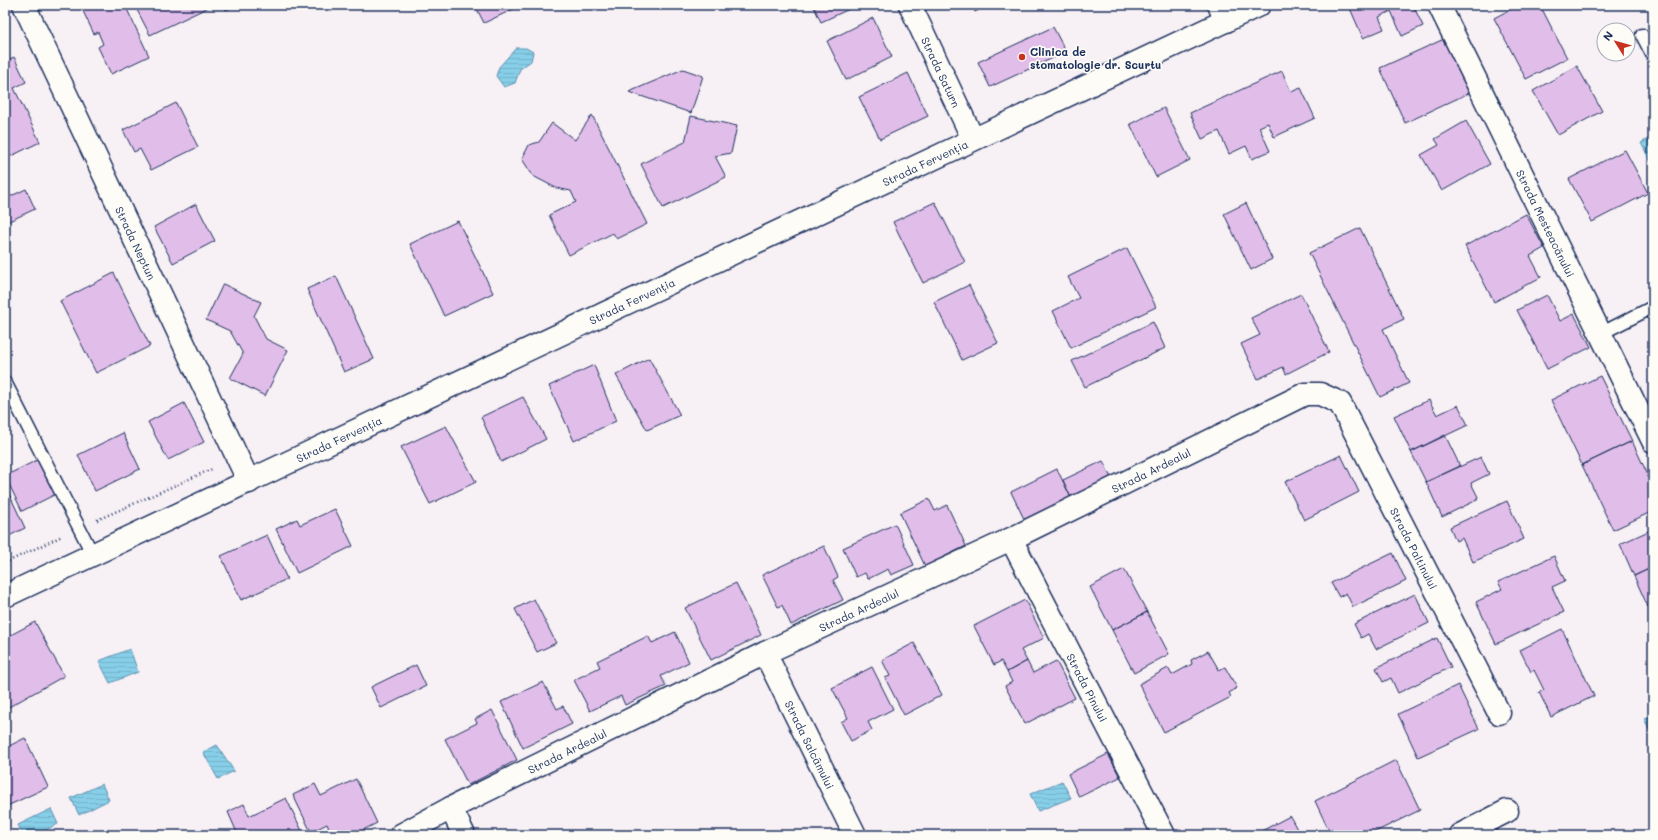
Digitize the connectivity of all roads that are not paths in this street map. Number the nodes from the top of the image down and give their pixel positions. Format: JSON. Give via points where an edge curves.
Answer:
{"nodes":[{"id":1,"x":24,"y":5,"type":"edge"},
{"id":2,"x":910,"y":5,"type":"edge"},
{"id":3,"x":1259,"y":5,"type":"edge"},
{"id":4,"x":1439,"y":5,"type":"edge"},
{"id":5,"x":1222,"y":13,"type":"edge"},
{"id":6,"x":1642,"y":35,"type":"dead end"},
{"id":7,"x":1653,"y":56,"type":"edge"},
{"id":8,"x":973,"y":139,"type":"junction"},
{"id":9,"x":1653,"y":307,"type":"edge"},
{"id":10,"x":1600,"y":334,"type":"junction"},
{"id":11,"x":5,"y":382,"type":"edge"},
{"id":12,"x":1320,"y":394,"type":"joint"},
{"id":13,"x":1653,"y":441,"type":"edge"},
{"id":14,"x":249,"y":482,"type":"junction"},
{"id":15,"x":1010,"y":539,"type":"junction"},
{"id":16,"x":93,"y":555,"type":"junction"},
{"id":17,"x":5,"y":596,"type":"edge"},
{"id":18,"x":765,"y":653,"type":"junction"},
{"id":19,"x":1499,"y":714,"type":"dead end"},
{"id":20,"x":451,"y":808,"type":"junction"},
{"id":21,"x":1507,"y":811,"type":"dead end"},
{"id":22,"x":400,"y":835,"type":"edge"},
{"id":23,"x":464,"y":835,"type":"edge"},
{"id":24,"x":855,"y":835,"type":"edge"},
{"id":25,"x":1164,"y":835,"type":"edge"},
{"id":26,"x":1460,"y":835,"type":"edge"}],
"edges":[{"from":1,"to":14,"type":"street","name":"Strada Neptun"},
{"from":2,"to":8,"type":"street","name":"Strada Saturn"},
{"from":3,"to":5,"type":"street","name":"Strada Fervenția"},
{"from":4,"to":10,"type":"street","name":"Strada Mesteacănului"},
{"from":5,"to":8,"type":"street","name":"Strada Fervenția"},
{"from":6,"to":7,"type":"lane"},
{"from":8,"to":14,"type":"street","name":"Strada Fervenția"},
{"from":9,"to":10,"type":"lane"},
{"from":10,"to":13,"type":"street","name":"Strada Mesteacănului"},
{"from":11,"to":16,"type":"lane"},
{"from":12,"to":15,"type":"street","name":"Strada Ardealul","via":[[1305,394]]},
{"from":12,"to":19,"type":"street","name":"Strada Paltinului","via":[[1340,403]]},
{"from":14,"to":16,"type":"street","name":"Strada Fervenția"},
{"from":15,"to":18,"type":"street","name":"Strada Ardealul"},
{"from":15,"to":25,"type":"street","name":"Strada Pinului"},
{"from":16,"to":17,"type":"street","name":"Strada Fervenția"},
{"from":18,"to":20,"type":"street","name":"Strada Ardealul"},
{"from":18,"to":24,"type":"street","name":"Strada Salcâmului"},
{"from":20,"to":22,"type":"street","name":"Strada Ardealul"},
{"from":20,"to":23,"type":"street"},
{"from":21,"to":26,"type":"street"}]}
